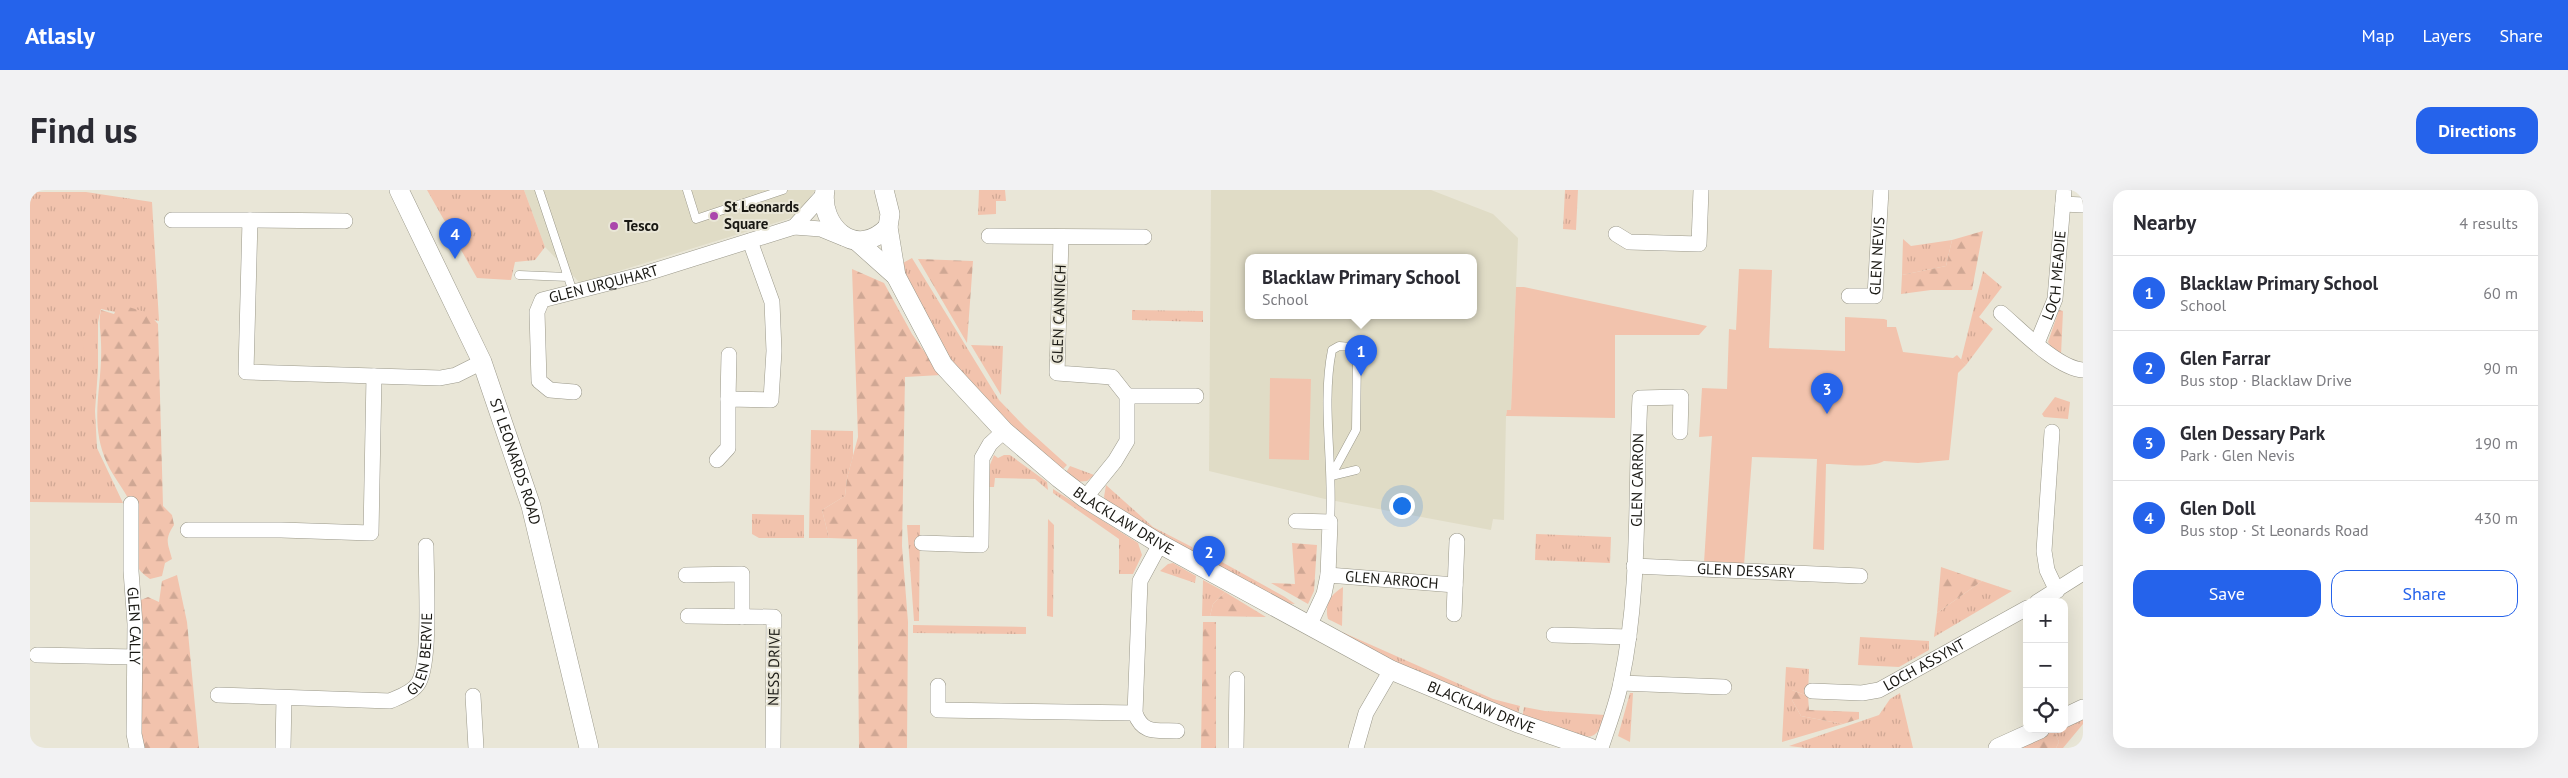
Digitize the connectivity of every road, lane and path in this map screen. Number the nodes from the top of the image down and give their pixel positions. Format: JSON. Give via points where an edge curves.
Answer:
{"nodes":[{"id":1,"x":399,"y":190,"type":"edge"},
{"id":2,"x":539,"y":190,"type":"edge"},
{"id":3,"x":687,"y":190,"type":"edge"},
{"id":4,"x":783,"y":190,"type":"edge"},
{"id":5,"x":884,"y":190,"type":"edge"},
{"id":6,"x":1701,"y":190,"type":"edge"},
{"id":7,"x":1881,"y":190,"type":"edge"},
{"id":8,"x":824,"y":192,"type":"edge"},
{"id":9,"x":2063,"y":197,"type":"edge"},
{"id":10,"x":2083,"y":205,"type":"edge"},
{"id":11,"x":172,"y":220,"type":"dead end"},
{"id":12,"x":250,"y":220,"type":"junction"},
{"id":13,"x":345,"y":221,"type":"dead end"},
{"id":14,"x":794,"y":227,"type":"junction"},
{"id":15,"x":888,"y":227,"type":"junction"},
{"id":16,"x":1616,"y":234,"type":"dead end"},
{"id":17,"x":989,"y":236,"type":"dead end"},
{"id":18,"x":1144,"y":237,"type":"dead end"},
{"id":19,"x":1061,"y":238,"type":"junction"},
{"id":20,"x":750,"y":241,"type":"junction"},
{"id":21,"x":854,"y":241,"type":"junction"},
{"id":22,"x":519,"y":275,"type":"dead end"},
{"id":23,"x":896,"y":276,"type":"junction"},
{"id":24,"x":568,"y":277,"type":"junction"},
{"id":25,"x":573,"y":292,"type":"junction"},
{"id":26,"x":1849,"y":296,"type":"dead end"},
{"id":27,"x":2001,"y":313,"type":"dead end"},
{"id":28,"x":2037,"y":343,"type":"junction"},
{"id":29,"x":729,"y":355,"type":"dead end"},
{"id":30,"x":482,"y":362,"type":"junction"},
{"id":31,"x":2083,"y":370,"type":"edge"},
{"id":32,"x":374,"y":376,"type":"junction"},
{"id":33,"x":574,"y":392,"type":"dead end"},
{"id":34,"x":1127,"y":396,"type":"junction"},
{"id":35,"x":1196,"y":396,"type":"dead end"},
{"id":36,"x":728,"y":400,"type":"junction"},
{"id":37,"x":1004,"y":431,"type":"junction"},
{"id":38,"x":1680,"y":432,"type":"dead end"},
{"id":39,"x":2052,"y":432,"type":"dead end"},
{"id":40,"x":717,"y":460,"type":"dead end"},
{"id":41,"x":1356,"y":470,"type":"dead end"},
{"id":42,"x":1331,"y":476,"type":"junction"},
{"id":43,"x":1085,"y":498,"type":"junction"},
{"id":44,"x":131,"y":504,"type":"dead end"},
{"id":45,"x":1296,"y":521,"type":"dead end"},
{"id":46,"x":1330,"y":522,"type":"junction"},
{"id":47,"x":188,"y":530,"type":"dead end"},
{"id":48,"x":1457,"y":541,"type":"dead end"},
{"id":49,"x":922,"y":543,"type":"dead end"},
{"id":50,"x":1160,"y":544,"type":"junction"},
{"id":51,"x":426,"y":546,"type":"dead end"},
{"id":52,"x":1634,"y":566,"type":"junction"},
{"id":53,"x":2083,"y":573,"type":"edge"},
{"id":54,"x":686,"y":575,"type":"dead end"},
{"id":55,"x":1328,"y":575,"type":"junction"},
{"id":56,"x":1860,"y":576,"type":"dead end"},
{"id":57,"x":1455,"y":585,"type":"junction"},
{"id":58,"x":2056,"y":591,"type":"junction"},
{"id":59,"x":2044,"y":598,"type":"edge"},
{"id":60,"x":2023,"y":610,"type":"edge"},
{"id":61,"x":1454,"y":614,"type":"dead end"},
{"id":62,"x":688,"y":616,"type":"dead end"},
{"id":63,"x":742,"y":617,"type":"junction"},
{"id":64,"x":1309,"y":626,"type":"junction"},
{"id":65,"x":1554,"y":635,"type":"dead end"},
{"id":66,"x":1629,"y":637,"type":"junction"},
{"id":67,"x":38,"y":655,"type":"dead end"},
{"id":68,"x":135,"y":657,"type":"junction"},
{"id":69,"x":1391,"y":670,"type":"junction"},
{"id":70,"x":1237,"y":679,"type":"dead end"},
{"id":71,"x":1621,"y":684,"type":"junction"},
{"id":72,"x":938,"y":686,"type":"dead end"},
{"id":73,"x":1724,"y":687,"type":"dead end"},
{"id":74,"x":1812,"y":691,"type":"dead end"},
{"id":75,"x":218,"y":695,"type":"dead end"},
{"id":76,"x":473,"y":696,"type":"dead end"},
{"id":77,"x":284,"y":698,"type":"junction"},
{"id":78,"x":2083,"y":709,"type":"edge"},
{"id":79,"x":1135,"y":713,"type":"junction"},
{"id":80,"x":2068,"y":716,"type":"edge"},
{"id":81,"x":1177,"y":732,"type":"dead end"},
{"id":82,"x":2031,"y":733,"type":"edge"},
{"id":83,"x":137,"y":748,"type":"edge"},
{"id":84,"x":284,"y":748,"type":"edge"},
{"id":85,"x":476,"y":748,"type":"edge"},
{"id":86,"x":589,"y":748,"type":"edge"},
{"id":87,"x":773,"y":748,"type":"edge"},
{"id":88,"x":1236,"y":748,"type":"edge"},
{"id":89,"x":1356,"y":748,"type":"edge"},
{"id":90,"x":1590,"y":748,"type":"edge"},
{"id":91,"x":1601,"y":748,"type":"edge"},
{"id":92,"x":1998,"y":748,"type":"edge"}],
"edges":[{"from":1,"to":30,"type":"street","name":"ST LEONARDS ROAD"},
{"from":2,"to":24,"type":"lane"},
{"from":3,"to":4,"type":"lane","via":[[696,219]]},
{"from":5,"to":15,"type":"street","name":"BLACKLAW DRIVE","via":[[890,214]]},
{"from":6,"to":16,"type":"street","via":[[1699,244],[1629,242]]},
{"from":7,"to":26,"type":"street","name":"GLEN NEVIS","via":[[1875,296]]},
{"from":8,"to":14,"type":"street"},
{"from":8,"to":21,"type":"street","name":"BLACKLAW DRIVE","via":[[834,224]]},
{"from":9,"to":10,"type":"street","name":"LOCH MEADIE"},
{"from":9,"to":28,"type":"street","name":"LOCH MEADIE","via":[[2055,299]]},
{"from":11,"to":12,"type":"street"},
{"from":12,"to":13,"type":"street"},
{"from":12,"to":32,"type":"street","via":[[246,372]]},
{"from":14,"to":20,"type":"street","name":"GLEN URQUHART"},
{"from":14,"to":21,"type":"street","name":"GLEN URQUHART","via":[[821,229]]},
{"from":15,"to":21,"type":"street","via":[[870,241]]},
{"from":15,"to":23,"type":"street","name":"BLACKLAW DRIVE"},
{"from":17,"to":19,"type":"street"},
{"from":18,"to":19,"type":"street"},
{"from":19,"to":34,"type":"street","name":"GLEN CANNICH","via":[[1057,374],[1112,377]]},
{"from":20,"to":25,"type":"street","name":"GLEN URQUHART"},
{"from":20,"to":36,"type":"street","via":[[772,302],[771,400]]},
{"from":21,"to":23,"type":"street","name":"BLACKLAW DRIVE"},
{"from":22,"to":24,"type":"lane"},
{"from":23,"to":37,"type":"street","name":"BLACKLAW DRIVE","via":[[943,365]]},
{"from":24,"to":25,"type":"lane"},
{"from":25,"to":33,"type":"street","name":"GLEN URQUHART","via":[[542,300],[537,312],[539,381],[550,390]]},
{"from":27,"to":28,"type":"street"},
{"from":28,"to":31,"type":"street","via":[[2061,362]]},
{"from":29,"to":36,"type":"street"},
{"from":30,"to":32,"type":"street","via":[[456,375],[440,378]]},
{"from":30,"to":86,"type":"street","name":"ST LEONARDS ROAD","via":[[531,506]]},
{"from":32,"to":47,"type":"street","via":[[371,533]]},
{"from":34,"to":35,"type":"street"},
{"from":34,"to":43,"type":"street","via":[[1127,441],[1115,462]]},
{"from":36,"to":40,"type":"street","via":[[728,448]]},
{"from":37,"to":43,"type":"street","name":"BLACKLAW DRIVE"},
{"from":37,"to":49,"type":"street","via":[[990,444],[982,458],[981,545]]},
{"from":38,"to":52,"type":"street","name":"GLEN CARRON","via":[[1682,397],[1640,398]]},
{"from":39,"to":58,"type":"street","via":[[2044,552]]},
{"from":41,"to":42,"type":"lane"},
{"from":42,"to":42,"type":"lane","via":[[1328,370],[1332,350],[1339,346],[1351,347],[1356,355],[1356,430]]},
{"from":42,"to":46,"type":"lane"},
{"from":43,"to":50,"type":"street","name":"BLACKLAW DRIVE"},
{"from":44,"to":68,"type":"street","name":"GLEN CALLY"},
{"from":45,"to":46,"type":"street"},
{"from":46,"to":55,"type":"street","name":"GLEN ARROCH"},
{"from":48,"to":57,"type":"street","name":"GLEN ARROCH"},
{"from":50,"to":64,"type":"street","name":"BLACKLAW DRIVE"},
{"from":50,"to":79,"type":"street","via":[[1140,582]]},
{"from":51,"to":77,"type":"street","name":"GLEN BERVIE","via":[[426,656],[419,683],[390,701]]},
{"from":52,"to":56,"type":"street","name":"GLEN DESSARY"},
{"from":52,"to":66,"type":"street","name":"GLEN CARRON"},
{"from":53,"to":58,"type":"street"},
{"from":54,"to":63,"type":"street","via":[[742,574]]},
{"from":55,"to":57,"type":"street","name":"GLEN ARROCH"},
{"from":55,"to":64,"type":"street","name":"GLEN ARROCH","via":[[1324,594]]},
{"from":57,"to":61,"type":"street","name":"GLEN ARROCH"},
{"from":58,"to":59,"type":"street"},
{"from":60,"to":74,"type":"street","name":"LOCH ASSYNT","via":[[1879,690],[1862,693]]},
{"from":62,"to":63,"type":"street","name":"NESS DRIVE"},
{"from":63,"to":87,"type":"street","name":"NESS DRIVE","via":[[774,618]]},
{"from":64,"to":69,"type":"street","name":"BLACKLAW DRIVE"},
{"from":65,"to":66,"type":"street"},
{"from":66,"to":71,"type":"street","name":"GLEN CARRON"},
{"from":67,"to":68,"type":"street"},
{"from":68,"to":83,"type":"street","name":"GLEN CALLY","via":[[134,734]]},
{"from":69,"to":89,"type":"street","via":[[1366,713]]},
{"from":69,"to":90,"type":"street","name":"BLACKLAW DRIVE","via":[[1518,723]]},
{"from":70,"to":88,"type":"street"},
{"from":71,"to":73,"type":"street"},
{"from":71,"to":91,"type":"street","name":"GLEN CARRON"},
{"from":72,"to":79,"type":"street","via":[[938,710]]},
{"from":75,"to":77,"type":"street","name":"GLEN BERVIE"},
{"from":76,"to":85,"type":"street"},
{"from":77,"to":84,"type":"street"},
{"from":78,"to":80,"type":"street"},
{"from":79,"to":81,"type":"street","via":[[1139,724],[1147,730]]},
{"from":82,"to":92,"type":"street"}]}
